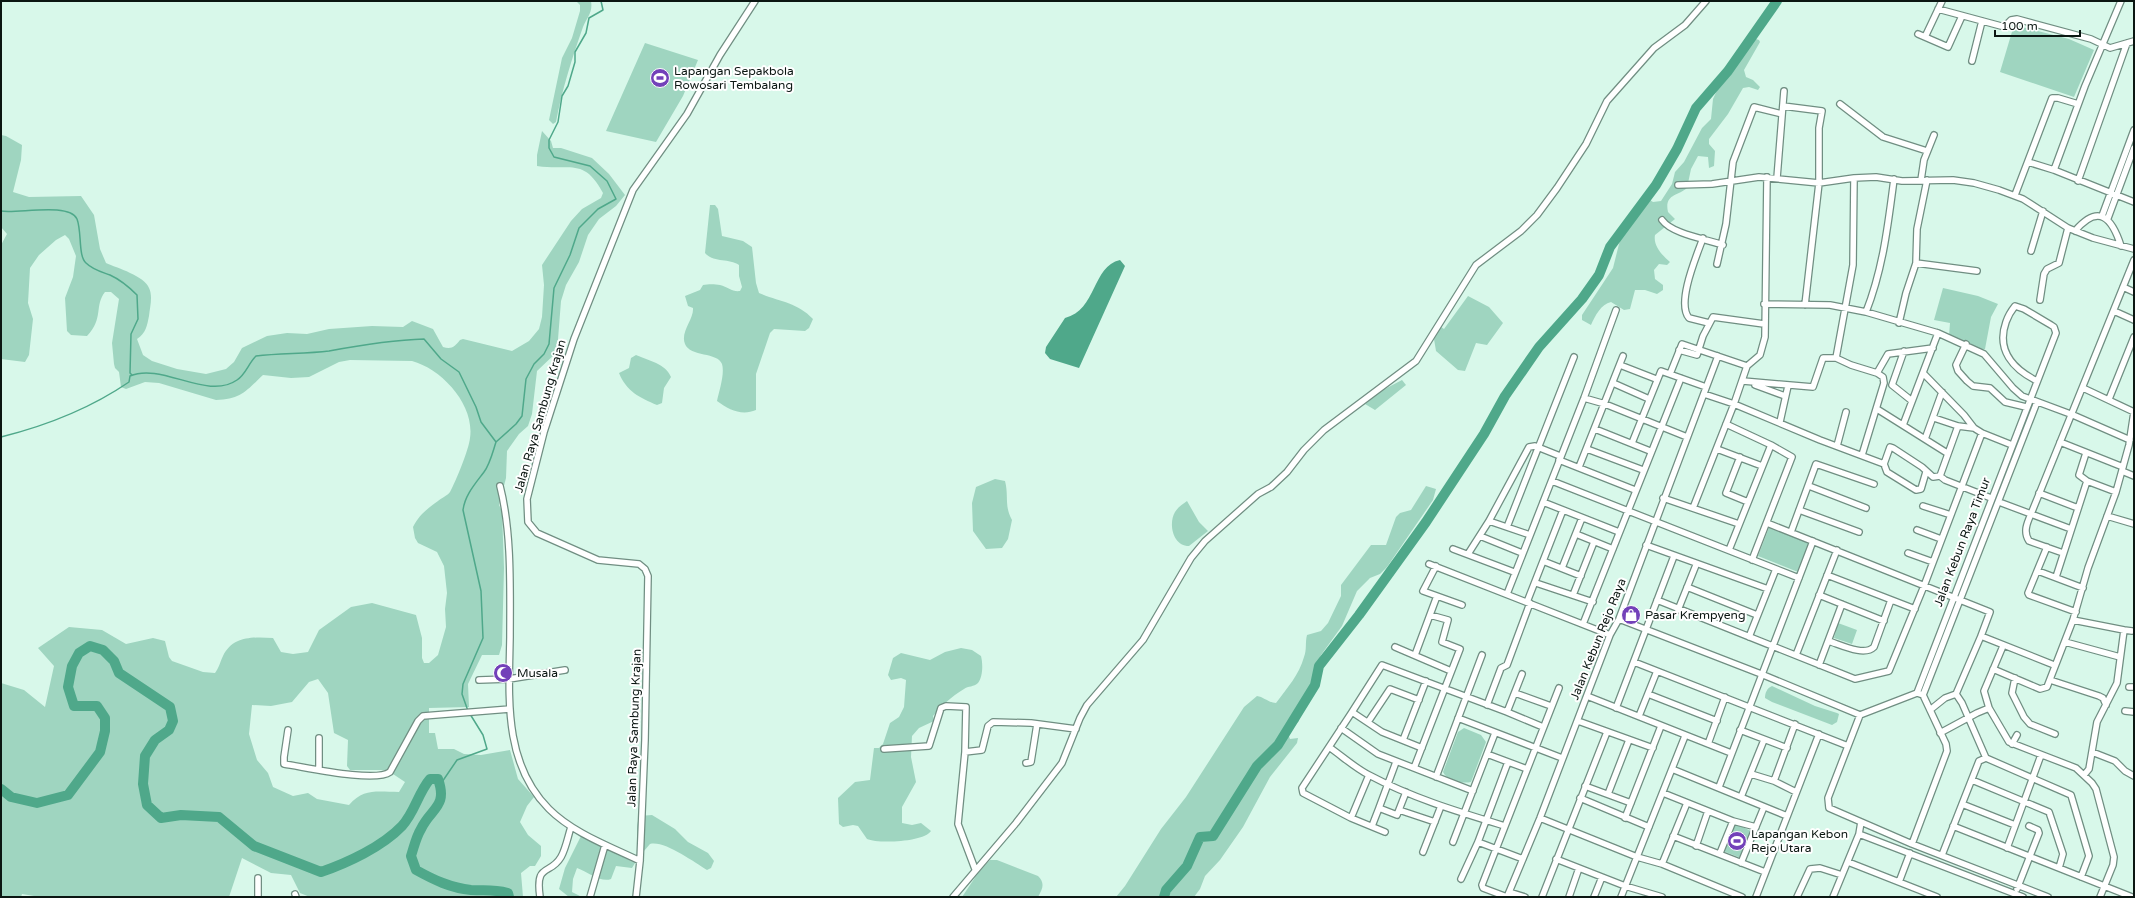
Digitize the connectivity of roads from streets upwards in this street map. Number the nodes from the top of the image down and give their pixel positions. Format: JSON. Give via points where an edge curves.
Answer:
{"nodes":[{"id":1,"x":755,"y":1,"type":"edge"},
{"id":2,"x":1706,"y":1,"type":"edge"},
{"id":3,"x":1942,"y":1,"type":"edge"},
{"id":4,"x":2121,"y":1,"type":"edge"},
{"id":5,"x":1938,"y":9,"type":"junction"},
{"id":6,"x":1962,"y":16,"type":"junction"},
{"id":7,"x":1982,"y":21,"type":"junction"},
{"id":8,"x":1918,"y":34,"type":"dead end"},
{"id":9,"x":1925,"y":37,"type":"junction"},
{"id":10,"x":2134,"y":41,"type":"edge"},
{"id":11,"x":2127,"y":43,"type":"junction"},
{"id":12,"x":2103,"y":45,"type":"junction"},
{"id":13,"x":1972,"y":61,"type":"dead end"},
{"id":14,"x":1784,"y":91,"type":"dead end"},
{"id":15,"x":1840,"y":104,"type":"dead end"},
{"id":16,"x":2078,"y":104,"type":"junction"},
{"id":17,"x":1783,"y":106,"type":"junction"},
{"id":18,"x":1782,"y":114,"type":"junction"},
{"id":19,"x":2134,"y":130,"type":"edge"},
{"id":20,"x":1934,"y":135,"type":"dead end"},
{"id":21,"x":2134,"y":148,"type":"edge"},
{"id":22,"x":1927,"y":151,"type":"junction"},
{"id":23,"x":2028,"y":162,"type":"junction"},
{"id":24,"x":2128,"y":163,"type":"edge"},
{"id":25,"x":2054,"y":170,"type":"junction"},
{"id":26,"x":1768,"y":177,"type":"junction"},
{"id":27,"x":1777,"y":178,"type":"junction"},
{"id":28,"x":1854,"y":178,"type":"junction"},
{"id":29,"x":1894,"y":179,"type":"junction"},
{"id":30,"x":1730,"y":180,"type":"junction"},
{"id":31,"x":1924,"y":180,"type":"junction"},
{"id":32,"x":2078,"y":181,"type":"junction"},
{"id":33,"x":1819,"y":183,"type":"junction"},
{"id":34,"x":1678,"y":185,"type":"dead end"},
{"id":35,"x":2110,"y":194,"type":"junction"},
{"id":36,"x":2015,"y":195,"type":"junction"},
{"id":37,"x":2116,"y":196,"type":"junction"},
{"id":38,"x":2134,"y":202,"type":"edge"},
{"id":39,"x":2043,"y":211,"type":"junction"},
{"id":40,"x":2105,"y":217,"type":"junction"},
{"id":41,"x":1662,"y":220,"type":"dead end"},
{"id":42,"x":2068,"y":228,"type":"junction"},
{"id":43,"x":2075,"y":231,"type":"junction"},
{"id":44,"x":1703,"y":238,"type":"junction"},
{"id":45,"x":1723,"y":245,"type":"junction"},
{"id":46,"x":2121,"y":246,"type":"junction"},
{"id":47,"x":2134,"y":249,"type":"edge"},
{"id":48,"x":2031,"y":252,"type":"dead end"},
{"id":49,"x":2134,"y":260,"type":"edge"},
{"id":50,"x":1916,"y":263,"type":"junction"},
{"id":51,"x":1717,"y":264,"type":"dead end"},
{"id":52,"x":1977,"y":271,"type":"dead end"},
{"id":53,"x":2123,"y":287,"type":"junction"},
{"id":54,"x":2134,"y":292,"type":"edge"},
{"id":55,"x":2040,"y":300,"type":"dead end"},
{"id":56,"x":1764,"y":304,"type":"junction"},
{"id":57,"x":1805,"y":305,"type":"junction"},
{"id":58,"x":1845,"y":309,"type":"junction"},
{"id":59,"x":1616,"y":310,"type":"dead end"},
{"id":60,"x":2114,"y":311,"type":"junction"},
{"id":61,"x":1866,"y":312,"type":"junction"},
{"id":62,"x":2134,"y":320,"type":"edge"},
{"id":63,"x":1899,"y":322,"type":"junction"},
{"id":64,"x":1709,"y":323,"type":"junction"},
{"id":65,"x":1764,"y":324,"type":"junction"},
{"id":66,"x":1938,"y":333,"type":"junction"},
{"id":67,"x":2134,"y":337,"type":"edge"},
{"id":68,"x":1966,"y":344,"type":"junction"},
{"id":69,"x":1932,"y":348,"type":"junction"},
{"id":70,"x":1699,"y":349,"type":"junction"},
{"id":71,"x":1904,"y":351,"type":"junction"},
{"id":72,"x":1623,"y":356,"type":"dead end"},
{"id":73,"x":1718,"y":356,"type":"junction"},
{"id":74,"x":1574,"y":357,"type":"dead end"},
{"id":75,"x":1836,"y":358,"type":"junction"},
{"id":76,"x":1620,"y":365,"type":"junction"},
{"id":77,"x":1747,"y":366,"type":"junction"},
{"id":78,"x":1877,"y":373,"type":"junction"},
{"id":79,"x":1923,"y":373,"type":"junction"},
{"id":80,"x":1670,"y":374,"type":"junction"},
{"id":81,"x":1681,"y":378,"type":"junction"},
{"id":82,"x":1656,"y":379,"type":"junction"},
{"id":83,"x":1744,"y":381,"type":"junction"},
{"id":84,"x":2037,"y":381,"type":"junction"},
{"id":85,"x":1613,"y":383,"type":"junction"},
{"id":86,"x":1884,"y":383,"type":"junction"},
{"id":87,"x":1892,"y":385,"type":"junction"},
{"id":88,"x":1788,"y":386,"type":"junction"},
{"id":89,"x":1706,"y":387,"type":"junction"},
{"id":90,"x":2083,"y":388,"type":"junction"},
{"id":91,"x":1942,"y":392,"type":"junction"},
{"id":92,"x":1704,"y":394,"type":"junction"},
{"id":93,"x":1785,"y":396,"type":"junction"},
{"id":94,"x":1584,"y":398,"type":"junction"},
{"id":95,"x":1649,"y":399,"type":"junction"},
{"id":96,"x":2029,"y":399,"type":"junction"},
{"id":97,"x":2109,"y":399,"type":"junction"},
{"id":98,"x":1912,"y":401,"type":"junction"},
{"id":99,"x":2037,"y":402,"type":"junction"},
{"id":100,"x":1605,"y":404,"type":"junction"},
{"id":101,"x":1734,"y":404,"type":"junction"},
{"id":102,"x":2026,"y":407,"type":"junction"},
{"id":103,"x":1877,"y":409,"type":"junction"},
{"id":104,"x":1846,"y":412,"type":"dead end"},
{"id":105,"x":2134,"y":412,"type":"edge"},
{"id":106,"x":2073,"y":415,"type":"junction"},
{"id":107,"x":1640,"y":418,"type":"junction"},
{"id":108,"x":1934,"y":418,"type":"junction"},
{"id":109,"x":1780,"y":422,"type":"junction"},
{"id":110,"x":1726,"y":424,"type":"junction"},
{"id":111,"x":1903,"y":425,"type":"junction"},
{"id":112,"x":1958,"y":426,"type":"junction"},
{"id":113,"x":1660,"y":427,"type":"junction"},
{"id":114,"x":1974,"y":428,"type":"junction"},
{"id":115,"x":1595,"y":429,"type":"junction"},
{"id":116,"x":1982,"y":433,"type":"junction"},
{"id":117,"x":1687,"y":437,"type":"junction"},
{"id":118,"x":1925,"y":439,"type":"junction"},
{"id":119,"x":2060,"y":442,"type":"junction"},
{"id":120,"x":1632,"y":443,"type":"junction"},
{"id":121,"x":1771,"y":445,"type":"junction"},
{"id":122,"x":2012,"y":445,"type":"junction"},
{"id":123,"x":2132,"y":445,"type":"edge"},
{"id":124,"x":1837,"y":446,"type":"junction"},
{"id":125,"x":1540,"y":448,"type":"junction"},
{"id":126,"x":1587,"y":449,"type":"junction"},
{"id":127,"x":1717,"y":449,"type":"junction"},
{"id":128,"x":1650,"y":451,"type":"junction"},
{"id":129,"x":1947,"y":453,"type":"junction"},
{"id":130,"x":2086,"y":453,"type":"junction"},
{"id":131,"x":1862,"y":455,"type":"junction"},
{"id":132,"x":1740,"y":457,"type":"junction"},
{"id":133,"x":1560,"y":458,"type":"junction"},
{"id":134,"x":1884,"y":464,"type":"junction"},
{"id":135,"x":1762,"y":466,"type":"junction"},
{"id":136,"x":1579,"y":467,"type":"junction"},
{"id":137,"x":2122,"y":469,"type":"junction"},
{"id":138,"x":1643,"y":470,"type":"junction"},
{"id":139,"x":1926,"y":472,"type":"junction"},
{"id":140,"x":1940,"y":476,"type":"junction"},
{"id":141,"x":2134,"y":476,"type":"edge"},
{"id":142,"x":1552,"y":481,"type":"junction"},
{"id":143,"x":2087,"y":481,"type":"junction"},
{"id":144,"x":1874,"y":484,"type":"dead end"},
{"id":145,"x":500,"y":486,"type":"dead end"},
{"id":146,"x":1808,"y":486,"type":"junction"},
{"id":147,"x":1962,"y":487,"type":"junction"},
{"id":148,"x":1635,"y":490,"type":"junction"},
{"id":149,"x":2116,"y":492,"type":"junction"},
{"id":150,"x":2039,"y":493,"type":"junction"},
{"id":151,"x":1663,"y":498,"type":"junction"},
{"id":152,"x":1991,"y":498,"type":"junction"},
{"id":153,"x":1543,"y":502,"type":"junction"},
{"id":154,"x":1748,"y":502,"type":"junction"},
{"id":155,"x":1999,"y":502,"type":"junction"},
{"id":156,"x":1923,"y":506,"type":"dead end"},
{"id":157,"x":1693,"y":508,"type":"junction"},
{"id":158,"x":1866,"y":508,"type":"dead end"},
{"id":159,"x":2078,"y":508,"type":"junction"},
{"id":160,"x":1563,"y":510,"type":"junction"},
{"id":161,"x":1799,"y":510,"type":"junction"},
{"id":162,"x":1627,"y":511,"type":"junction"},
{"id":163,"x":2031,"y":514,"type":"junction"},
{"id":164,"x":1951,"y":515,"type":"junction"},
{"id":165,"x":2107,"y":516,"type":"junction"},
{"id":166,"x":1582,"y":518,"type":"junction"},
{"id":167,"x":1489,"y":521,"type":"junction"},
{"id":168,"x":1654,"y":523,"type":"junction"},
{"id":169,"x":1767,"y":523,"type":"junction"},
{"id":170,"x":1739,"y":524,"type":"junction"},
{"id":171,"x":2134,"y":524,"type":"edge"},
{"id":172,"x":1507,"y":527,"type":"junction"},
{"id":173,"x":2070,"y":529,"type":"junction"},
{"id":174,"x":1917,"y":530,"type":"dead end"},
{"id":175,"x":1619,"y":532,"type":"junction"},
{"id":176,"x":1791,"y":532,"type":"junction"},
{"id":177,"x":1859,"y":532,"type":"dead end"},
{"id":178,"x":1576,"y":534,"type":"junction"},
{"id":179,"x":1530,"y":535,"type":"junction"},
{"id":180,"x":1480,"y":536,"type":"junction"},
{"id":181,"x":1941,"y":539,"type":"junction"},
{"id":182,"x":1813,"y":541,"type":"junction"},
{"id":183,"x":1594,"y":542,"type":"junction"},
{"id":184,"x":1646,"y":545,"type":"junction"},
{"id":185,"x":2047,"y":547,"type":"junction"},
{"id":186,"x":1453,"y":549,"type":"dead end"},
{"id":187,"x":1613,"y":549,"type":"junction"},
{"id":188,"x":1729,"y":550,"type":"junction"},
{"id":189,"x":1837,"y":550,"type":"junction"},
{"id":190,"x":2063,"y":552,"type":"junction"},
{"id":191,"x":1522,"y":553,"type":"junction"},
{"id":192,"x":1908,"y":553,"type":"dead end"},
{"id":193,"x":1468,"y":554,"type":"junction"},
{"id":194,"x":1674,"y":556,"type":"junction"},
{"id":195,"x":1752,"y":560,"type":"junction"},
{"id":196,"x":1543,"y":561,"type":"junction"},
{"id":197,"x":1933,"y":562,"type":"junction"},
{"id":198,"x":1430,"y":564,"type":"dead end"},
{"id":199,"x":1696,"y":565,"type":"junction"},
{"id":200,"x":1436,"y":566,"type":"junction"},
{"id":201,"x":1562,"y":568,"type":"junction"},
{"id":202,"x":1776,"y":569,"type":"junction"},
{"id":203,"x":2038,"y":571,"type":"junction"},
{"id":204,"x":1514,"y":572,"type":"junction"},
{"id":205,"x":1827,"y":575,"type":"junction"},
{"id":206,"x":1581,"y":576,"type":"junction"},
{"id":207,"x":2056,"y":577,"type":"junction"},
{"id":208,"x":1799,"y":578,"type":"junction"},
{"id":209,"x":1536,"y":583,"type":"junction"},
{"id":210,"x":1924,"y":586,"type":"junction"},
{"id":211,"x":1687,"y":587,"type":"junction"},
{"id":212,"x":2083,"y":588,"type":"junction"},
{"id":213,"x":1768,"y":589,"type":"junction"},
{"id":214,"x":1507,"y":594,"type":"junction"},
{"id":215,"x":1573,"y":595,"type":"junction"},
{"id":216,"x":1819,"y":595,"type":"junction"},
{"id":217,"x":1437,"y":596,"type":"junction"},
{"id":218,"x":1953,"y":598,"type":"junction"},
{"id":219,"x":1657,"y":600,"type":"junction"},
{"id":220,"x":1891,"y":600,"type":"junction"},
{"id":221,"x":1960,"y":601,"type":"junction"},
{"id":222,"x":1593,"y":602,"type":"junction"},
{"id":223,"x":1528,"y":603,"type":"junction"},
{"id":224,"x":1842,"y":604,"type":"junction"},
{"id":225,"x":1462,"y":605,"type":"dead end"},
{"id":226,"x":1915,"y":609,"type":"junction"},
{"id":227,"x":1678,"y":610,"type":"junction"},
{"id":228,"x":2076,"y":612,"type":"junction"},
{"id":229,"x":1430,"y":615,"type":"junction"},
{"id":230,"x":1757,"y":615,"type":"junction"},
{"id":231,"x":1619,"y":619,"type":"junction"},
{"id":232,"x":2073,"y":620,"type":"junction"},
{"id":233,"x":1884,"y":621,"type":"junction"},
{"id":234,"x":1584,"y":624,"type":"junction"},
{"id":235,"x":1647,"y":630,"type":"junction"},
{"id":236,"x":2124,"y":630,"type":"junction"},
{"id":237,"x":2132,"y":631,"type":"dead end"},
{"id":238,"x":1610,"y":635,"type":"junction"},
{"id":239,"x":1981,"y":636,"type":"junction"},
{"id":240,"x":1749,"y":637,"type":"junction"},
{"id":241,"x":1828,"y":641,"type":"junction"},
{"id":242,"x":2064,"y":642,"type":"junction"},
{"id":243,"x":2003,"y":646,"type":"junction"},
{"id":244,"x":1395,"y":647,"type":"dead end"},
{"id":245,"x":1772,"y":647,"type":"junction"},
{"id":246,"x":1415,"y":655,"type":"junction"},
{"id":247,"x":1482,"y":655,"type":"dead end"},
{"id":248,"x":1796,"y":656,"type":"junction"},
{"id":249,"x":2120,"y":657,"type":"junction"},
{"id":250,"x":1634,"y":662,"type":"junction"},
{"id":251,"x":1819,"y":664,"type":"junction"},
{"id":252,"x":2054,"y":665,"type":"junction"},
{"id":253,"x":1993,"y":669,"type":"junction"},
{"id":254,"x":565,"y":670,"type":"dead end"},
{"id":255,"x":1451,"y":671,"type":"junction"},
{"id":256,"x":1657,"y":671,"type":"junction"},
{"id":257,"x":1522,"y":674,"type":"dead end"},
{"id":258,"x":1761,"y":674,"type":"junction"},
{"id":259,"x":2015,"y":678,"type":"junction"},
{"id":260,"x":509,"y":679,"type":"junction"},
{"id":261,"x":479,"y":680,"type":"dead end"},
{"id":262,"x":2050,"y":680,"type":"junction"},
{"id":263,"x":1426,"y":681,"type":"junction"},
{"id":264,"x":1559,"y":688,"type":"dead end"},
{"id":265,"x":1444,"y":689,"type":"junction"},
{"id":266,"x":1514,"y":693,"type":"junction"},
{"id":267,"x":1917,"y":693,"type":"junction"},
{"id":268,"x":1648,"y":694,"type":"junction"},
{"id":269,"x":1956,"y":694,"type":"junction"},
{"id":270,"x":1923,"y":695,"type":"junction"},
{"id":271,"x":1587,"y":696,"type":"junction"},
{"id":272,"x":1466,"y":697,"type":"junction"},
{"id":273,"x":1725,"y":697,"type":"junction"},
{"id":274,"x":1419,"y":700,"type":"junction"},
{"id":275,"x":1487,"y":705,"type":"junction"},
{"id":276,"x":2106,"y":705,"type":"junction"},
{"id":277,"x":1551,"y":706,"type":"junction"},
{"id":278,"x":1749,"y":706,"type":"junction"},
{"id":279,"x":1616,"y":708,"type":"junction"},
{"id":280,"x":1989,"y":708,"type":"junction"},
{"id":281,"x":510,"y":709,"type":"junction"},
{"id":282,"x":1930,"y":710,"type":"junction"},
{"id":283,"x":2126,"y":711,"type":"dead end"},
{"id":284,"x":1352,"y":712,"type":"junction"},
{"id":285,"x":1507,"y":712,"type":"junction"},
{"id":286,"x":2134,"y":712,"type":"edge"},
{"id":287,"x":1860,"y":715,"type":"junction"},
{"id":288,"x":1639,"y":716,"type":"junction"},
{"id":289,"x":1458,"y":718,"type":"junction"},
{"id":290,"x":1969,"y":718,"type":"junction"},
{"id":291,"x":1578,"y":721,"type":"junction"},
{"id":292,"x":1717,"y":721,"type":"junction"},
{"id":293,"x":1368,"y":722,"type":"junction"},
{"id":294,"x":1037,"y":724,"type":"junction"},
{"id":295,"x":1795,"y":724,"type":"junction"},
{"id":296,"x":1543,"y":726,"type":"junction"},
{"id":297,"x":1662,"y":726,"type":"junction"},
{"id":298,"x":1341,"y":728,"type":"junction"},
{"id":299,"x":1076,"y":729,"type":"junction"},
{"id":300,"x":288,"y":730,"type":"dead end"},
{"id":301,"x":1740,"y":730,"type":"junction"},
{"id":302,"x":1607,"y":732,"type":"junction"},
{"id":303,"x":1495,"y":733,"type":"junction"},
{"id":304,"x":1940,"y":733,"type":"junction"},
{"id":305,"x":1819,"y":734,"type":"junction"},
{"id":306,"x":2055,"y":734,"type":"dead end"},
{"id":307,"x":2018,"y":735,"type":"dead end"},
{"id":308,"x":1685,"y":736,"type":"junction"},
{"id":309,"x":320,"y":738,"type":"dead end"},
{"id":310,"x":1403,"y":740,"type":"junction"},
{"id":311,"x":1629,"y":740,"type":"junction"},
{"id":312,"x":1764,"y":740,"type":"junction"},
{"id":313,"x":1708,"y":744,"type":"junction"},
{"id":314,"x":2012,"y":744,"type":"junction"},
{"id":315,"x":1848,"y":746,"type":"junction"},
{"id":316,"x":1329,"y":747,"type":"junction"},
{"id":317,"x":1422,"y":748,"type":"junction"},
{"id":318,"x":1535,"y":748,"type":"junction"},
{"id":319,"x":1653,"y":748,"type":"junction"},
{"id":320,"x":1786,"y":748,"type":"junction"},
{"id":321,"x":884,"y":749,"type":"dead end"},
{"id":322,"x":965,"y":752,"type":"junction"},
{"id":323,"x":2092,"y":752,"type":"junction"},
{"id":324,"x":1731,"y":753,"type":"junction"},
{"id":325,"x":1487,"y":754,"type":"junction"},
{"id":326,"x":2041,"y":755,"type":"junction"},
{"id":327,"x":1562,"y":758,"type":"junction"},
{"id":328,"x":1986,"y":758,"type":"junction"},
{"id":329,"x":1396,"y":762,"type":"junction"},
{"id":330,"x":1508,"y":762,"type":"junction"},
{"id":331,"x":1026,"y":763,"type":"dead end"},
{"id":332,"x":1414,"y":768,"type":"junction"},
{"id":333,"x":319,"y":769,"type":"junction"},
{"id":334,"x":1527,"y":769,"type":"junction"},
{"id":335,"x":1672,"y":769,"type":"junction"},
{"id":336,"x":1751,"y":774,"type":"junction"},
{"id":337,"x":1369,"y":775,"type":"junction"},
{"id":338,"x":2084,"y":775,"type":"junction"},
{"id":339,"x":2134,"y":776,"type":"edge"},
{"id":340,"x":1436,"y":777,"type":"junction"},
{"id":341,"x":2034,"y":778,"type":"junction"},
{"id":342,"x":1972,"y":780,"type":"junction"},
{"id":343,"x":1774,"y":781,"type":"junction"},
{"id":344,"x":1388,"y":784,"type":"junction"},
{"id":345,"x":1585,"y":786,"type":"junction"},
{"id":346,"x":1719,"y":787,"type":"junction"},
{"id":347,"x":1473,"y":791,"type":"junction"},
{"id":348,"x":1406,"y":792,"type":"junction"},
{"id":349,"x":1796,"y":792,"type":"junction"},
{"id":350,"x":1663,"y":793,"type":"junction"},
{"id":351,"x":1608,"y":794,"type":"junction"},
{"id":352,"x":1741,"y":797,"type":"junction"},
{"id":353,"x":1580,"y":798,"type":"junction"},
{"id":354,"x":2025,"y":802,"type":"junction"},
{"id":355,"x":1631,"y":803,"type":"junction"},
{"id":356,"x":1687,"y":803,"type":"junction"},
{"id":357,"x":1962,"y":804,"type":"junction"},
{"id":358,"x":1441,"y":806,"type":"junction"},
{"id":359,"x":1764,"y":807,"type":"junction"},
{"id":360,"x":1379,"y":808,"type":"junction"},
{"id":361,"x":1399,"y":810,"type":"junction"},
{"id":362,"x":1708,"y":811,"type":"junction"},
{"id":363,"x":1464,"y":814,"type":"junction"},
{"id":364,"x":1787,"y":816,"type":"junction"},
{"id":365,"x":1351,"y":818,"type":"junction"},
{"id":366,"x":1540,"y":818,"type":"junction"},
{"id":367,"x":1625,"y":818,"type":"junction"},
{"id":368,"x":1486,"y":820,"type":"junction"},
{"id":369,"x":1733,"y":821,"type":"junction"},
{"id":370,"x":1435,"y":822,"type":"junction"},
{"id":371,"x":1860,"y":822,"type":"junction"},
{"id":372,"x":2015,"y":825,"type":"junction"},
{"id":373,"x":1372,"y":826,"type":"junction"},
{"id":374,"x":1505,"y":826,"type":"junction"},
{"id":375,"x":1953,"y":826,"type":"junction"},
{"id":376,"x":2029,"y":826,"type":"dead end"},
{"id":377,"x":570,"y":827,"type":"junction"},
{"id":378,"x":1649,"y":827,"type":"junction"},
{"id":379,"x":1756,"y":827,"type":"junction"},
{"id":380,"x":1567,"y":830,"type":"junction"},
{"id":381,"x":1385,"y":832,"type":"dead end"},
{"id":382,"x":1859,"y":834,"type":"junction"},
{"id":383,"x":1673,"y":836,"type":"junction"},
{"id":384,"x":1453,"y":842,"type":"dead end"},
{"id":385,"x":1478,"y":842,"type":"junction"},
{"id":386,"x":1912,"y":844,"type":"junction"},
{"id":387,"x":605,"y":845,"type":"junction"},
{"id":388,"x":1696,"y":846,"type":"junction"},
{"id":389,"x":1496,"y":848,"type":"junction"},
{"id":390,"x":2007,"y":848,"type":"junction"},
{"id":391,"x":1423,"y":852,"type":"dead end"},
{"id":392,"x":1720,"y":853,"type":"junction"},
{"id":393,"x":1910,"y":853,"type":"junction"},
{"id":394,"x":1942,"y":855,"type":"junction"},
{"id":395,"x":1637,"y":856,"type":"junction"},
{"id":396,"x":2031,"y":857,"type":"junction"},
{"id":397,"x":1523,"y":859,"type":"junction"},
{"id":398,"x":1556,"y":859,"type":"junction"},
{"id":399,"x":640,"y":861,"type":"junction"},
{"id":400,"x":1848,"y":862,"type":"junction"},
{"id":401,"x":1741,"y":863,"type":"junction"},
{"id":402,"x":1662,"y":864,"type":"junction"},
{"id":403,"x":1579,"y":868,"type":"junction"},
{"id":404,"x":2059,"y":868,"type":"junction"},
{"id":405,"x":975,"y":869,"type":"junction"},
{"id":406,"x":1765,"y":872,"type":"junction"},
{"id":407,"x":1842,"y":875,"type":"junction"},
{"id":408,"x":1602,"y":877,"type":"junction"},
{"id":409,"x":258,"y":878,"type":"dead end"},
{"id":410,"x":2081,"y":878,"type":"junction"},
{"id":411,"x":1461,"y":879,"type":"dead end"},
{"id":412,"x":1899,"y":882,"type":"junction"},
{"id":413,"x":1625,"y":886,"type":"junction"},
{"id":414,"x":2018,"y":886,"type":"junction"},
{"id":415,"x":2105,"y":887,"type":"junction"},
{"id":416,"x":1509,"y":892,"type":"junction"},
{"id":417,"x":1922,"y":894,"type":"edge"},
{"id":418,"x":1649,"y":895,"type":"edge"},
{"id":419,"x":2014,"y":896,"type":"edge"},
{"id":420,"x":258,"y":897,"type":"edge"},
{"id":421,"x":540,"y":897,"type":"edge"},
{"id":422,"x":590,"y":897,"type":"edge"},
{"id":423,"x":636,"y":897,"type":"edge"},
{"id":424,"x":953,"y":897,"type":"edge"},
{"id":425,"x":1526,"y":897,"type":"edge"},
{"id":426,"x":1542,"y":897,"type":"edge"},
{"id":427,"x":1568,"y":897,"type":"edge"},
{"id":428,"x":1594,"y":897,"type":"edge"},
{"id":429,"x":1622,"y":897,"type":"edge"},
{"id":430,"x":1662,"y":897,"type":"edge"},
{"id":431,"x":1742,"y":897,"type":"edge"},
{"id":432,"x":1756,"y":897,"type":"edge"},
{"id":433,"x":1797,"y":897,"type":"edge"},
{"id":434,"x":1832,"y":897,"type":"edge"},
{"id":435,"x":1937,"y":897,"type":"edge"},
{"id":436,"x":2023,"y":897,"type":"edge"},
{"id":437,"x":2048,"y":897,"type":"edge"},
{"id":438,"x":2100,"y":897,"type":"edge"},
{"id":439,"x":2132,"y":897,"type":"edge"}],
"edges":[{"from":1,"to":399,"type":"street","name":"Jalan Raya Sambung Krajan","via":[[720,55],[687,114],[633,190],[574,339],[544,432],[527,499],[528,522],[537,533],[598,560],[639,564],[648,576]]},
{"from":2,"to":299,"type":"street","via":[[1685,25],[1654,48],[1607,101],[1586,144],[1557,188],[1521,231],[1476,265],[1416,361],[1324,430],[1271,487],[1258,494],[1205,541],[1191,558],[1143,640],[1087,706]]},
{"from":3,"to":5,"type":"street"},
{"from":4,"to":12,"type":"street"},
{"from":5,"to":6,"type":"street"},
{"from":5,"to":9,"type":"street"},
{"from":6,"to":7,"type":"street"},
{"from":6,"to":9,"type":"street","via":[[1948,46]]},
{"from":7,"to":12,"type":"street","via":[[2004,26],[2017,19],[2091,39]]},
{"from":7,"to":13,"type":"street"},
{"from":8,"to":9,"type":"street"},
{"from":10,"to":11,"type":"street"},
{"from":11,"to":12,"type":"street","via":[[2113,48]]},
{"from":11,"to":32,"type":"street"},
{"from":12,"to":16,"type":"street"},
{"from":14,"to":17,"type":"street"},
{"from":15,"to":22,"type":"street","via":[[1883,138]]},
{"from":16,"to":23,"type":"street","via":[[2052,98]]},
{"from":16,"to":25,"type":"street"},
{"from":17,"to":18,"type":"street"},
{"from":17,"to":33,"type":"street","via":[[1822,111],[1819,128]]},
{"from":18,"to":27,"type":"street"},
{"from":18,"to":30,"type":"street","via":[[1754,107],[1739,144]]},
{"from":19,"to":24,"type":"street"},
{"from":20,"to":22,"type":"street"},
{"from":21,"to":24,"type":"street"},
{"from":22,"to":31,"type":"street"},
{"from":23,"to":25,"type":"street"},
{"from":23,"to":36,"type":"street"},
{"from":24,"to":35,"type":"street"},
{"from":24,"to":37,"type":"street"},
{"from":25,"to":32,"type":"street"},
{"from":26,"to":27,"type":"street"},
{"from":26,"to":30,"type":"street"},
{"from":26,"to":56,"type":"street"},
{"from":27,"to":33,"type":"street"},
{"from":28,"to":29,"type":"street"},
{"from":28,"to":33,"type":"street"},
{"from":28,"to":58,"type":"street","via":[[1853,266]]},
{"from":29,"to":31,"type":"street"},
{"from":29,"to":61,"type":"street","via":[[1884,254],[1875,292]]},
{"from":30,"to":34,"type":"street"},
{"from":30,"to":45,"type":"street"},
{"from":31,"to":36,"type":"street","via":[[1974,183]]},
{"from":31,"to":50,"type":"street","via":[[1917,229]]},
{"from":32,"to":35,"type":"street"},
{"from":33,"to":57,"type":"street"},
{"from":35,"to":37,"type":"street"},
{"from":35,"to":40,"type":"street"},
{"from":36,"to":39,"type":"street"},
{"from":37,"to":38,"type":"street"},
{"from":37,"to":40,"type":"street"},
{"from":39,"to":42,"type":"street"},
{"from":39,"to":48,"type":"street"},
{"from":40,"to":43,"type":"street","via":[[2085,221]]},
{"from":40,"to":46,"type":"street","via":[[2115,228]]},
{"from":41,"to":44,"type":"street","via":[[1674,229]]},
{"from":42,"to":43,"type":"street"},
{"from":42,"to":55,"type":"street","via":[[2058,264],[2047,269],[2044,274]]},
{"from":43,"to":46,"type":"street"},
{"from":44,"to":45,"type":"street"},
{"from":44,"to":64,"type":"street","via":[[1692,271],[1685,306],[1690,318]]},
{"from":45,"to":51,"type":"street"},
{"from":46,"to":47,"type":"street"},
{"from":49,"to":53,"type":"street"},
{"from":50,"to":52,"type":"street"},
{"from":50,"to":63,"type":"street"},
{"from":53,"to":54,"type":"street"},
{"from":53,"to":60,"type":"street"},
{"from":56,"to":57,"type":"street"},
{"from":56,"to":65,"type":"street"},
{"from":57,"to":58,"type":"street","via":[[1830,305]]},
{"from":58,"to":61,"type":"street"},
{"from":58,"to":75,"type":"street"},
{"from":59,"to":94,"type":"street"},
{"from":60,"to":62,"type":"street"},
{"from":60,"to":90,"type":"street"},
{"from":61,"to":63,"type":"street"},
{"from":63,"to":66,"type":"street"},
{"from":64,"to":65,"type":"street","via":[[1711,318],[1716,316]]},
{"from":64,"to":70,"type":"street"},
{"from":65,"to":77,"type":"street","via":[[1764,340],[1760,355]]},
{"from":66,"to":68,"type":"street"},
{"from":66,"to":69,"type":"street"},
{"from":67,"to":97,"type":"street"},
{"from":68,"to":96,"type":"street","via":[[1987,356],[2012,388]]},
{"from":68,"to":102,"type":"street","via":[[1956,365],[1958,371],[1973,386],[1990,388],[2005,402]]},
{"from":69,"to":71,"type":"street"},
{"from":69,"to":79,"type":"street"},
{"from":70,"to":73,"type":"street"},
{"from":70,"to":80,"type":"street","via":[[1697,356],[1679,350]]},
{"from":71,"to":78,"type":"street","via":[[1888,354]]},
{"from":71,"to":87,"type":"street"},
{"from":72,"to":76,"type":"street"},
{"from":73,"to":77,"type":"street"},
{"from":73,"to":89,"type":"street","name":"Jalan Kebun Rejo Raya"},
{"from":74,"to":125,"type":"street"},
{"from":75,"to":78,"type":"street","via":[[1851,366]]},
{"from":75,"to":88,"type":"street","via":[[1822,358],[1814,387]]},
{"from":76,"to":82,"type":"street"},
{"from":76,"to":85,"type":"street"},
{"from":77,"to":83,"type":"street"},
{"from":78,"to":86,"type":"street","via":[[1883,377]]},
{"from":79,"to":91,"type":"street"},
{"from":79,"to":98,"type":"street"},
{"from":80,"to":81,"type":"street"},
{"from":80,"to":82,"type":"street","via":[[1661,370]]},
{"from":81,"to":89,"type":"street"},
{"from":81,"to":113,"type":"street"},
{"from":82,"to":95,"type":"street"},
{"from":83,"to":88,"type":"street"},
{"from":83,"to":93,"type":"street"},
{"from":83,"to":101,"type":"street"},
{"from":84,"to":84,"type":"street","name":"Jalan Kebun Raya Timur","via":[[2056,331],[2024,309],[2015,306],[2005,325],[2003,347],[2020,372]]},
{"from":84,"to":96,"type":"street","name":"Jalan Kebun Raya Timur"},
{"from":85,"to":95,"type":"street"},
{"from":85,"to":100,"type":"street"},
{"from":86,"to":87,"type":"street"},
{"from":86,"to":103,"type":"street"},
{"from":87,"to":98,"type":"street"},
{"from":88,"to":93,"type":"street"},
{"from":89,"to":92,"type":"street","name":"Jalan Kebun Rejo Raya"},
{"from":90,"to":97,"type":"street"},
{"from":90,"to":106,"type":"street"},
{"from":91,"to":108,"type":"street"},
{"from":91,"to":114,"type":"street"},
{"from":92,"to":101,"type":"street"},
{"from":92,"to":117,"type":"street","name":"Jalan Kebun Rejo Raya"},
{"from":93,"to":109,"type":"street"},
{"from":94,"to":100,"type":"street"},
{"from":94,"to":133,"type":"street"},
{"from":95,"to":107,"type":"street"},
{"from":96,"to":99,"type":"street"},
{"from":96,"to":102,"type":"street","name":"Jalan Kebun Raya Timur"},
{"from":97,"to":105,"type":"street"},
{"from":98,"to":111,"type":"street"},
{"from":99,"to":106,"type":"street"},
{"from":99,"to":155,"type":"street","name":"Jalan Kebun Raya Timur"},
{"from":100,"to":107,"type":"street"},
{"from":100,"to":115,"type":"street"},
{"from":101,"to":109,"type":"street"},
{"from":101,"to":110,"type":"street"},
{"from":102,"to":122,"type":"street","name":"Jalan Kebun Raya Timur"},
{"from":103,"to":111,"type":"street"},
{"from":103,"to":131,"type":"street"},
{"from":104,"to":124,"type":"street"},
{"from":105,"to":123,"type":"street"},
{"from":106,"to":119,"type":"street"},
{"from":106,"to":123,"type":"street"},
{"from":107,"to":113,"type":"street"},
{"from":107,"to":120,"type":"street"},
{"from":108,"to":112,"type":"street"},
{"from":108,"to":118,"type":"street"},
{"from":109,"to":124,"type":"street"},
{"from":110,"to":121,"type":"street"},
{"from":110,"to":127,"type":"street"},
{"from":111,"to":118,"type":"street"},
{"from":112,"to":114,"type":"street"},
{"from":112,"to":129,"type":"street"},
{"from":113,"to":117,"type":"street"},
{"from":113,"to":128,"type":"street"},
{"from":114,"to":116,"type":"street"},
{"from":115,"to":120,"type":"street"},
{"from":115,"to":126,"type":"street"},
{"from":116,"to":122,"type":"street"},
{"from":116,"to":147,"type":"street"},
{"from":117,"to":151,"type":"street","name":"Jalan Kebun Rejo Raya"},
{"from":118,"to":129,"type":"street"},
{"from":119,"to":130,"type":"street"},
{"from":119,"to":150,"type":"street"},
{"from":120,"to":128,"type":"street"},
{"from":121,"to":135,"type":"street"},
{"from":121,"to":169,"type":"street","via":[[1792,458]]},
{"from":122,"to":152,"type":"street","name":"Jalan Kebun Raya Timur"},
{"from":123,"to":137,"type":"street"},
{"from":124,"to":131,"type":"street"},
{"from":125,"to":133,"type":"street"},
{"from":125,"to":167,"type":"street","via":[[1532,446],[1527,449]]},
{"from":125,"to":172,"type":"street"},
{"from":126,"to":136,"type":"street"},
{"from":126,"to":138,"type":"street"},
{"from":127,"to":132,"type":"street"},
{"from":127,"to":157,"type":"street"},
{"from":128,"to":138,"type":"street"},
{"from":129,"to":140,"type":"street"},
{"from":130,"to":137,"type":"street"},
{"from":130,"to":143,"type":"street","via":[[2079,475]]},
{"from":131,"to":134,"type":"street"},
{"from":132,"to":135,"type":"street"},
{"from":132,"to":154,"type":"street","via":[[1726,493]]},
{"from":133,"to":136,"type":"street"},
{"from":133,"to":142,"type":"street"},
{"from":134,"to":139,"type":"street","via":[[1890,447]]},
{"from":134,"to":139,"type":"street","via":[[1887,472],[1918,491]]},
{"from":135,"to":154,"type":"street"},
{"from":136,"to":148,"type":"street"},
{"from":137,"to":141,"type":"street"},
{"from":137,"to":149,"type":"street"},
{"from":138,"to":148,"type":"street"},
{"from":139,"to":140,"type":"street","via":[[1933,477]]},
{"from":140,"to":147,"type":"street"},
{"from":142,"to":153,"type":"street"},
{"from":142,"to":162,"type":"street"},
{"from":143,"to":149,"type":"street"},
{"from":143,"to":159,"type":"street"},
{"from":144,"to":146,"type":"street","via":[[1816,464]]},
{"from":145,"to":260,"type":"street","via":[[506,523]]},
{"from":146,"to":158,"type":"street"},
{"from":146,"to":161,"type":"street"},
{"from":147,"to":152,"type":"street"},
{"from":147,"to":164,"type":"street"},
{"from":148,"to":162,"type":"street"},
{"from":149,"to":165,"type":"street"},
{"from":150,"to":159,"type":"street"},
{"from":150,"to":163,"type":"street"},
{"from":151,"to":157,"type":"street"},
{"from":151,"to":168,"type":"street","name":"Jalan Kebun Rejo Raya"},
{"from":152,"to":218,"type":"street","name":"Jalan Kebun Raya Timur"},
{"from":153,"to":160,"type":"street"},
{"from":153,"to":179,"type":"street"},
{"from":154,"to":170,"type":"street"},
{"from":155,"to":163,"type":"street"},
{"from":155,"to":221,"type":"street","name":"Jalan Kebun Raya Timur"},
{"from":156,"to":164,"type":"street"},
{"from":157,"to":170,"type":"street"},
{"from":159,"to":173,"type":"street"},
{"from":160,"to":166,"type":"street"},
{"from":160,"to":196,"type":"street"},
{"from":161,"to":176,"type":"street"},
{"from":161,"to":177,"type":"street"},
{"from":162,"to":168,"type":"street"},
{"from":162,"to":175,"type":"street"},
{"from":163,"to":173,"type":"street"},
{"from":163,"to":185,"type":"street","via":[[2026,537],[2031,542]]},
{"from":164,"to":181,"type":"street"},
{"from":165,"to":171,"type":"street"},
{"from":165,"to":212,"type":"street"},
{"from":166,"to":175,"type":"street"},
{"from":166,"to":178,"type":"street"},
{"from":167,"to":172,"type":"street"},
{"from":167,"to":180,"type":"street"},
{"from":168,"to":184,"type":"street","name":"Jalan Kebun Rejo Raya"},
{"from":168,"to":188,"type":"street"},
{"from":169,"to":176,"type":"street"},
{"from":169,"to":195,"type":"street"},
{"from":170,"to":188,"type":"street"},
{"from":172,"to":179,"type":"street"},
{"from":173,"to":190,"type":"street"},
{"from":174,"to":181,"type":"street"},
{"from":175,"to":187,"type":"street"},
{"from":176,"to":182,"type":"street"},
{"from":178,"to":183,"type":"street"},
{"from":178,"to":201,"type":"street"},
{"from":179,"to":191,"type":"street"},
{"from":180,"to":191,"type":"street"},
{"from":180,"to":193,"type":"street"},
{"from":181,"to":197,"type":"street"},
{"from":182,"to":189,"type":"street"},
{"from":182,"to":208,"type":"street"},
{"from":183,"to":187,"type":"street"},
{"from":183,"to":206,"type":"street"},
{"from":184,"to":194,"type":"street"},
{"from":184,"to":231,"type":"street","name":"Jalan Kebun Rejo Raya"},
{"from":185,"to":190,"type":"street"},
{"from":185,"to":203,"type":"street"},
{"from":186,"to":193,"type":"street"},
{"from":187,"to":222,"type":"street"},
{"from":188,"to":195,"type":"street"},
{"from":189,"to":205,"type":"street"},
{"from":189,"to":210,"type":"street"},
{"from":190,"to":207,"type":"street"},
{"from":191,"to":204,"type":"street"},
{"from":192,"to":197,"type":"street"},
{"from":193,"to":204,"type":"street"},
{"from":194,"to":199,"type":"street"},
{"from":194,"to":219,"type":"street"},
{"from":195,"to":202,"type":"street"},
{"from":196,"to":201,"type":"street"},
{"from":196,"to":209,"type":"street"},
{"from":197,"to":210,"type":"street"},
{"from":198,"to":200,"type":"street"},
{"from":199,"to":211,"type":"street"},
{"from":199,"to":213,"type":"street"},
{"from":200,"to":214,"type":"street"},
{"from":200,"to":217,"type":"street","via":[[1423,591]]},
{"from":201,"to":206,"type":"street"},
{"from":202,"to":208,"type":"street"},
{"from":202,"to":213,"type":"street"},
{"from":203,"to":207,"type":"street"},
{"from":203,"to":228,"type":"street","via":[[2029,595]]},
{"from":204,"to":214,"type":"street"},
{"from":205,"to":216,"type":"street"},
{"from":205,"to":220,"type":"street"},
{"from":206,"to":215,"type":"street"},
{"from":207,"to":212,"type":"street"},
{"from":208,"to":245,"type":"street"},
{"from":209,"to":215,"type":"street"},
{"from":209,"to":223,"type":"street"},
{"from":210,"to":218,"type":"street"},
{"from":210,"to":226,"type":"street"},
{"from":211,"to":227,"type":"street"},
{"from":211,"to":230,"type":"street"},
{"from":212,"to":228,"type":"street"},
{"from":213,"to":230,"type":"street"},
{"from":214,"to":223,"type":"street"},
{"from":215,"to":222,"type":"street"},
{"from":216,"to":224,"type":"street"},
{"from":216,"to":248,"type":"street"},
{"from":217,"to":225,"type":"street"},
{"from":217,"to":229,"type":"street"},
{"from":218,"to":221,"type":"street"},
{"from":218,"to":267,"type":"street","name":"Jalan Kebun Raya Timur"},
{"from":219,"to":227,"type":"street"},
{"from":219,"to":235,"type":"street"},
{"from":220,"to":226,"type":"street"},
{"from":220,"to":233,"type":"street"},
{"from":221,"to":239,"type":"street","via":[[1990,612]]},
{"from":221,"to":270,"type":"street","name":"Jalan Kebun Raya Timur"},
{"from":222,"to":234,"type":"street"},
{"from":223,"to":234,"type":"street"},
{"from":223,"to":275,"type":"street","via":[[1507,665],[1501,668]]},
{"from":224,"to":233,"type":"street"},
{"from":224,"to":241,"type":"street"},
{"from":226,"to":251,"type":"street","via":[[1889,671],[1858,679]]},
{"from":227,"to":240,"type":"street"},
{"from":228,"to":232,"type":"street"},
{"from":229,"to":246,"type":"street"},
{"from":229,"to":255,"type":"street","via":[[1448,620],[1442,642],[1460,649]]},
{"from":230,"to":240,"type":"street"},
{"from":231,"to":235,"type":"street"},
{"from":231,"to":238,"type":"street","name":"Jalan Kebun Rejo Raya"},
{"from":232,"to":236,"type":"street"},
{"from":232,"to":242,"type":"street"},
{"from":233,"to":241,"type":"street","via":[[1871,650],[1862,651]]},
{"from":234,"to":238,"type":"street"},
{"from":235,"to":250,"type":"street"},
{"from":235,"to":258,"type":"street"},
{"from":236,"to":237,"type":"street"},
{"from":236,"to":249,"type":"street"},
{"from":238,"to":271,"type":"street","name":"Jalan Kebun Rejo Raya"},
{"from":239,"to":243,"type":"street"},
{"from":239,"to":269,"type":"street"},
{"from":240,"to":245,"type":"street"},
{"from":241,"to":251,"type":"street"},
{"from":242,"to":249,"type":"street"},
{"from":242,"to":252,"type":"street"},
{"from":243,"to":252,"type":"street"},
{"from":243,"to":253,"type":"street"},
{"from":244,"to":246,"type":"street"},
{"from":245,"to":248,"type":"street"},
{"from":245,"to":258,"type":"street"},
{"from":246,"to":255,"type":"street"},
{"from":247,"to":272,"type":"street"},
{"from":248,"to":251,"type":"street"},
{"from":249,"to":276,"type":"street","via":[[2117,683]]},
{"from":250,"to":256,"type":"street"},
{"from":250,"to":279,"type":"street"},
{"from":252,"to":262,"type":"street"},
{"from":253,"to":259,"type":"street"},
{"from":253,"to":280,"type":"street","via":[[1984,691]]},
{"from":254,"to":260,"type":"street"},
{"from":255,"to":265,"type":"street"},
{"from":256,"to":268,"type":"street"},
{"from":256,"to":273,"type":"street"},
{"from":257,"to":266,"type":"street"},
{"from":258,"to":278,"type":"street"},
{"from":258,"to":287,"type":"street"},
{"from":259,"to":262,"type":"street","via":[[2043,689]]},
{"from":259,"to":306,"type":"street","via":[[2012,693],[2024,717],[2030,724]]},
{"from":260,"to":261,"type":"street"},
{"from":260,"to":281,"type":"street"},
{"from":262,"to":276,"type":"street","via":[[2099,696]]},
{"from":263,"to":265,"type":"street"},
{"from":263,"to":274,"type":"street"},
{"from":263,"to":284,"type":"street","via":[[1382,665]]},
{"from":264,"to":277,"type":"street"},
{"from":265,"to":272,"type":"street"},
{"from":265,"to":317,"type":"street"},
{"from":266,"to":277,"type":"street"},
{"from":266,"to":285,"type":"street"},
{"from":267,"to":270,"type":"street"},
{"from":267,"to":287,"type":"street"},
{"from":268,"to":288,"type":"street"},
{"from":268,"to":292,"type":"street"},
{"from":269,"to":282,"type":"street"},
{"from":269,"to":290,"type":"street"},
{"from":270,"to":282,"type":"street"},
{"from":271,"to":279,"type":"street"},
{"from":271,"to":291,"type":"street","name":"Jalan Kebun Rejo Raya"},
{"from":272,"to":275,"type":"street"},
{"from":272,"to":289,"type":"street"},
{"from":273,"to":278,"type":"street"},
{"from":273,"to":292,"type":"street"},
{"from":274,"to":293,"type":"street","via":[[1390,689]]},
{"from":274,"to":310,"type":"street"},
{"from":275,"to":285,"type":"street"},
{"from":276,"to":323,"type":"street","via":[[2098,722]]},
{"from":277,"to":296,"type":"street"},
{"from":278,"to":295,"type":"street"},
{"from":278,"to":301,"type":"street"},
{"from":279,"to":288,"type":"street"},
{"from":280,"to":290,"type":"street"},
{"from":280,"to":314,"type":"street","via":[[2007,740]]},
{"from":281,"to":333,"type":"street","via":[[421,717],[388,774],[368,776]]},
{"from":281,"to":377,"type":"street","via":[[512,731],[522,770],[534,792]]},
{"from":282,"to":304,"type":"street"},
{"from":283,"to":286,"type":"street"},
{"from":284,"to":293,"type":"street"},
{"from":284,"to":298,"type":"street"},
{"from":285,"to":296,"type":"street"},
{"from":287,"to":315,"type":"street"},
{"from":288,"to":297,"type":"street"},
{"from":289,"to":303,"type":"street"},
{"from":289,"to":340,"type":"street"},
{"from":290,"to":304,"type":"street"},
{"from":290,"to":328,"type":"street"},
{"from":291,"to":302,"type":"street"},
{"from":291,"to":327,"type":"street","name":"Jalan Kebun Rejo Raya"},
{"from":292,"to":313,"type":"street"},
{"from":293,"to":310,"type":"street","via":[[1382,732]]},
{"from":294,"to":299,"type":"street"},
{"from":294,"to":322,"type":"street","via":[[993,722],[988,726],[982,750]]},
{"from":294,"to":331,"type":"street","via":[[1031,762]]},
{"from":295,"to":305,"type":"street"},
{"from":295,"to":320,"type":"street"},
{"from":296,"to":318,"type":"street"},
{"from":297,"to":308,"type":"street"},
{"from":297,"to":319,"type":"street"},
{"from":298,"to":316,"type":"street"},
{"from":298,"to":329,"type":"street","via":[[1378,754]]},
{"from":299,"to":405,"type":"street","via":[[1062,763],[1016,823]]},
{"from":300,"to":333,"type":"street","via":[[284,764]]},
{"from":301,"to":312,"type":"street"},
{"from":301,"to":324,"type":"street"},
{"from":302,"to":311,"type":"street"},
{"from":302,"to":345,"type":"street"},
{"from":303,"to":318,"type":"street"},
{"from":303,"to":325,"type":"street"},
{"from":304,"to":386,"type":"street","via":[[1947,747],[1946,754]]},
{"from":305,"to":315,"type":"street"},
{"from":305,"to":349,"type":"street"},
{"from":307,"to":314,"type":"street"},
{"from":308,"to":313,"type":"street"},
{"from":308,"to":335,"type":"street"},
{"from":309,"to":333,"type":"street"},
{"from":310,"to":317,"type":"street"},
{"from":311,"to":319,"type":"street"},
{"from":311,"to":351,"type":"street"},
{"from":312,"to":320,"type":"street"},
{"from":312,"to":336,"type":"street"},
{"from":313,"to":324,"type":"street"},
{"from":314,"to":326,"type":"street"},
{"from":315,"to":371,"type":"street","via":[[1828,804],[1832,810]]},
{"from":316,"to":337,"type":"street"},
{"from":316,"to":365,"type":"street","via":[[1302,788],[1302,792]]},
{"from":317,"to":332,"type":"street"},
{"from":318,"to":327,"type":"street"},
{"from":318,"to":334,"type":"street"},
{"from":319,"to":355,"type":"street"},
{"from":320,"to":343,"type":"street"},
{"from":321,"to":322,"type":"street","via":[[930,746],[941,708],[946,706],[966,707]]},
{"from":322,"to":405,"type":"street","via":[[958,824]]},
{"from":323,"to":338,"type":"street","via":[[2089,769]]},
{"from":323,"to":339,"type":"street","via":[[2115,761]]},
{"from":324,"to":346,"type":"street"},
{"from":325,"to":330,"type":"street"},
{"from":325,"to":347,"type":"street"},
{"from":326,"to":338,"type":"street","via":[[2069,765]]},
{"from":326,"to":341,"type":"street"},
{"from":327,"to":366,"type":"street","name":"Jalan Kebun Rejo Raya"},
{"from":328,"to":341,"type":"street"},
{"from":328,"to":342,"type":"street","via":[[1979,761]]},
{"from":329,"to":332,"type":"street"},
{"from":329,"to":344,"type":"street"},
{"from":330,"to":334,"type":"street"},
{"from":330,"to":368,"type":"street"},
{"from":332,"to":340,"type":"street"},
{"from":334,"to":374,"type":"street"},
{"from":335,"to":346,"type":"street"},
{"from":335,"to":350,"type":"street"},
{"from":336,"to":343,"type":"street"},
{"from":336,"to":352,"type":"street"},
{"from":337,"to":344,"type":"street"},
{"from":337,"to":365,"type":"street"},
{"from":338,"to":415,"type":"street","via":[[2096,789],[2114,857]]},
{"from":340,"to":347,"type":"street"},
{"from":341,"to":354,"type":"street"},
{"from":341,"to":410,"type":"street","via":[[2068,792],[2072,797],[2089,856]]},
{"from":342,"to":354,"type":"street"},
{"from":342,"to":357,"type":"street"},
{"from":343,"to":349,"type":"street"},
{"from":344,"to":348,"type":"street"},
{"from":344,"to":360,"type":"street"},
{"from":345,"to":351,"type":"street"},
{"from":345,"to":353,"type":"street"},
{"from":346,"to":352,"type":"street"},
{"from":347,"to":363,"type":"street"},
{"from":348,"to":358,"type":"street"},
{"from":348,"to":361,"type":"street"},
{"from":349,"to":364,"type":"street"},
{"from":350,"to":356,"type":"street"},
{"from":350,"to":378,"type":"street"},
{"from":351,"to":355,"type":"street"},
{"from":352,"to":359,"type":"street"},
{"from":353,"to":367,"type":"street"},
{"from":353,"to":380,"type":"street"},
{"from":354,"to":372,"type":"street"},
{"from":354,"to":404,"type":"street","via":[[2050,813],[2063,854]]},
{"from":355,"to":367,"type":"street"},
{"from":356,"to":362,"type":"street"},
{"from":356,"to":383,"type":"street"},
{"from":357,"to":372,"type":"street"},
{"from":357,"to":375,"type":"street"},
{"from":358,"to":363,"type":"street"},
{"from":358,"to":370,"type":"street"},
{"from":359,"to":364,"type":"street"},
{"from":359,"to":379,"type":"street"},
{"from":360,"to":361,"type":"street","via":[[1396,815]]},
{"from":360,"to":373,"type":"street"},
{"from":361,"to":370,"type":"street"},
{"from":362,"to":369,"type":"street"},
{"from":362,"to":388,"type":"street"},
{"from":363,"to":368,"type":"street"},
{"from":363,"to":384,"type":"street"},
{"from":364,"to":406,"type":"street"},
{"from":365,"to":373,"type":"street"},
{"from":366,"to":380,"type":"street"},
{"from":366,"to":397,"type":"street","name":"Jalan Kebun Rejo Raya"},
{"from":367,"to":378,"type":"street"},
{"from":368,"to":374,"type":"street"},
{"from":368,"to":385,"type":"street"},
{"from":369,"to":379,"type":"street"},
{"from":369,"to":392,"type":"street"},
{"from":370,"to":391,"type":"street"},
{"from":371,"to":382,"type":"street"},
{"from":371,"to":386,"type":"street"},
{"from":372,"to":390,"type":"street"},
{"from":373,"to":381,"type":"street"},
{"from":374,"to":389,"type":"street"},
{"from":375,"to":390,"type":"street"},
{"from":375,"to":394,"type":"street"},
{"from":376,"to":396,"type":"street","via":[[2039,831]]},
{"from":377,"to":387,"type":"street"},
{"from":377,"to":421,"type":"street","via":[[562,856],[544,870],[540,877]]},
{"from":378,"to":395,"type":"street"},
{"from":379,"to":401,"type":"street"},
{"from":380,"to":395,"type":"street"},
{"from":380,"to":398,"type":"street"},
{"from":382,"to":393,"type":"street"},
{"from":382,"to":400,"type":"street"},
{"from":383,"to":388,"type":"street"},
{"from":383,"to":402,"type":"street"},
{"from":385,"to":389,"type":"street"},
{"from":385,"to":411,"type":"street"},
{"from":386,"to":394,"type":"street"},
{"from":387,"to":399,"type":"street"},
{"from":387,"to":422,"type":"street"},
{"from":388,"to":392,"type":"street"},
{"from":389,"to":397,"type":"street"},
{"from":389,"to":416,"type":"street","via":[[1482,886],[1507,897]]},
{"from":390,"to":396,"type":"street"},
{"from":392,"to":401,"type":"street"},
{"from":393,"to":412,"type":"street"},
{"from":393,"to":419,"type":"street"},
{"from":394,"to":414,"type":"street"},
{"from":395,"to":402,"type":"street"},
{"from":395,"to":413,"type":"street"},
{"from":396,"to":404,"type":"street"},
{"from":396,"to":414,"type":"street"},
{"from":397,"to":416,"type":"street","name":"Jalan Kebun Rejo Raya"},
{"from":398,"to":403,"type":"street"},
{"from":398,"to":426,"type":"street"},
{"from":399,"to":423,"type":"street","name":"Jalan Raya Sambung Krajan"},
{"from":400,"to":407,"type":"street"},
{"from":400,"to":412,"type":"street"},
{"from":401,"to":406,"type":"street"},
{"from":402,"to":431,"type":"street"},
{"from":403,"to":408,"type":"street"},
{"from":403,"to":427,"type":"street"},
{"from":404,"to":410,"type":"street"},
{"from":405,"to":424,"type":"street"},
{"from":406,"to":432,"type":"street"},
{"from":407,"to":433,"type":"street","via":[[1820,868],[1810,869]]},
{"from":407,"to":434,"type":"street"},
{"from":408,"to":413,"type":"street"},
{"from":408,"to":428,"type":"street"},
{"from":409,"to":420,"type":"street"},
{"from":410,"to":415,"type":"street"},
{"from":412,"to":417,"type":"street"},
{"from":413,"to":418,"type":"street"},
{"from":413,"to":429,"type":"street"},
{"from":414,"to":419,"type":"street"},
{"from":414,"to":437,"type":"street"},
{"from":415,"to":438,"type":"street"},
{"from":415,"to":439,"type":"street"},
{"from":416,"to":425,"type":"street"},
{"from":417,"to":435,"type":"street"},
{"from":418,"to":430,"type":"street"},
{"from":419,"to":436,"type":"street"}]}
